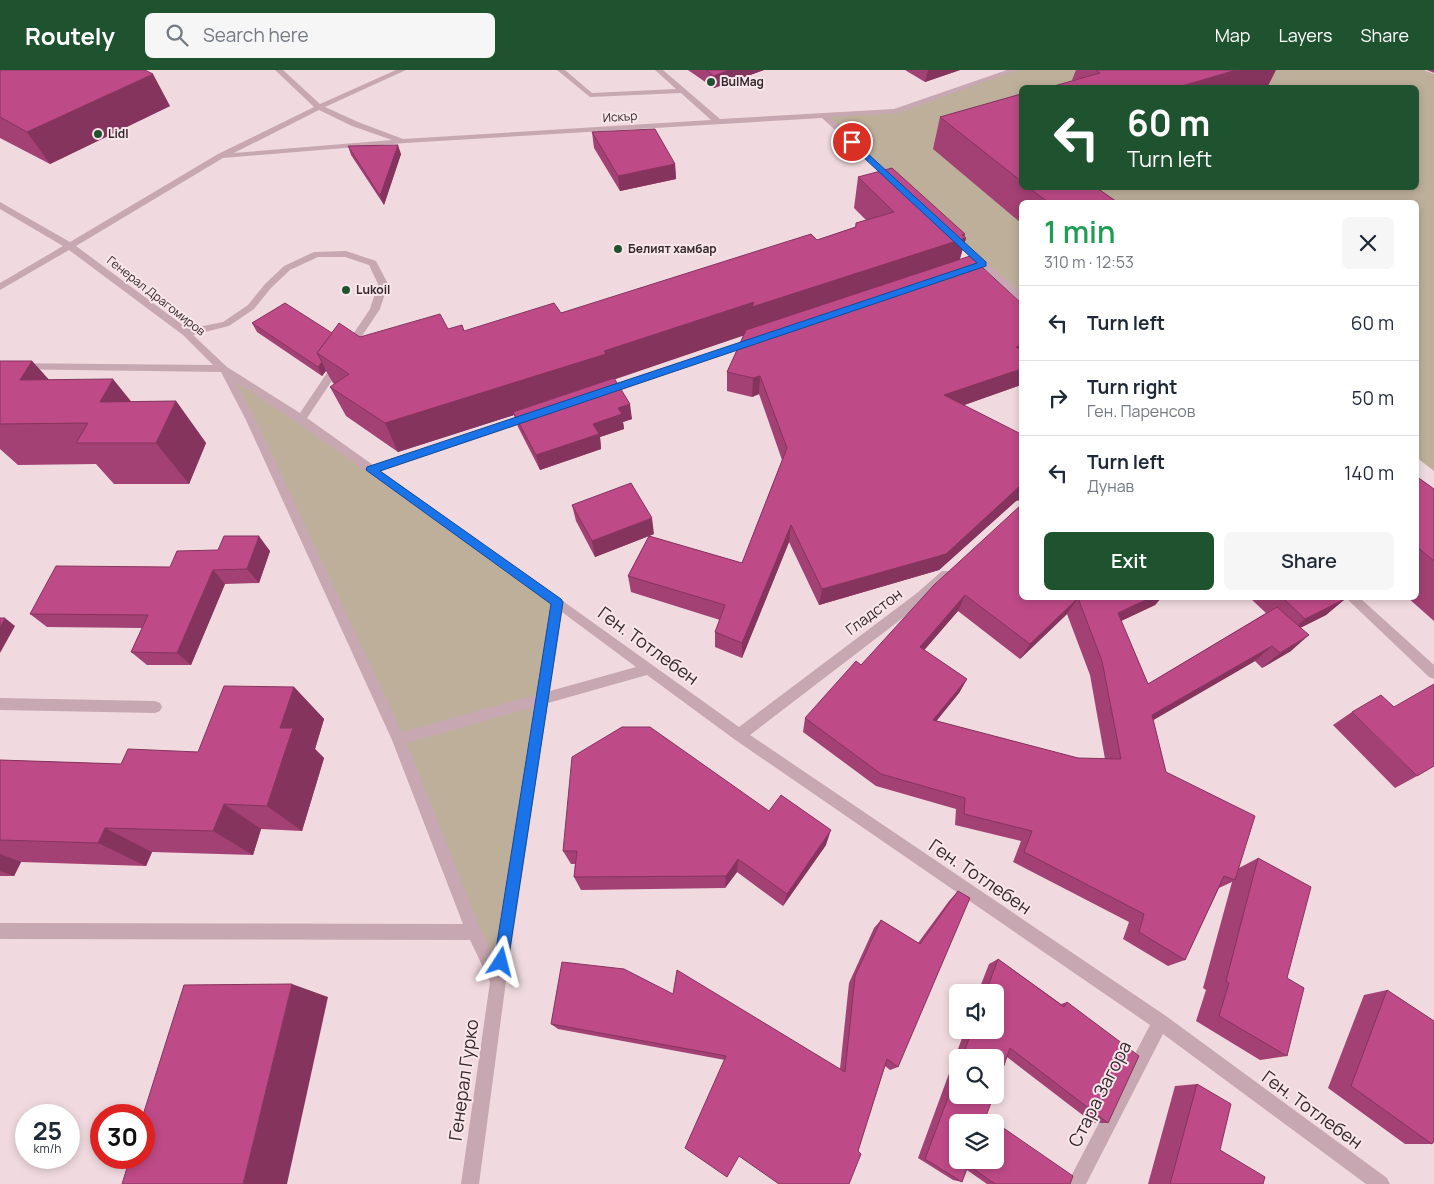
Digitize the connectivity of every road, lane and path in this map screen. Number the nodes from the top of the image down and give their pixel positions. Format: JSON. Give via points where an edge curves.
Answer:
{"nodes":[{"id":1,"x":279,"y":70,"type":"edge"},
{"id":2,"x":402,"y":70,"type":"edge"},
{"id":3,"x":561,"y":70,"type":"edge"},
{"id":4,"x":659,"y":70,"type":"edge"},
{"id":5,"x":1014,"y":70,"type":"edge"},
{"id":6,"x":683,"y":91,"type":"junction"},
{"id":7,"x":319,"y":107,"type":"junction"},
{"id":8,"x":822,"y":115,"type":"junction"},
{"id":9,"x":718,"y":122,"type":"junction"},
{"id":10,"x":405,"y":141,"type":"junction"},
{"id":11,"x":221,"y":156,"type":"junction"},
{"id":12,"x":903,"y":190,"type":"edge"},
{"id":13,"x":0,"y":205,"type":"edge"},
{"id":14,"x":946,"y":230,"type":"edge"},
{"id":15,"x":70,"y":246,"type":"junction"},
{"id":16,"x":0,"y":287,"type":"edge"},
{"id":17,"x":1019,"y":297,"type":"edge"},
{"id":18,"x":186,"y":333,"type":"junction"},
{"id":19,"x":769,"y":337,"type":"edge"},
{"id":20,"x":0,"y":366,"type":"edge"},
{"id":21,"x":223,"y":369,"type":"junction"},
{"id":22,"x":593,"y":396,"type":"edge"},
{"id":23,"x":547,"y":411,"type":"edge"},
{"id":24,"x":301,"y":419,"type":"junction"},
{"id":25,"x":371,"y":470,"type":"junction"},
{"id":26,"x":957,"y":564,"type":"edge"},
{"id":27,"x":1354,"y":600,"type":"edge"},
{"id":28,"x":557,"y":602,"type":"junction"},
{"id":29,"x":648,"y":669,"type":"junction"},
{"id":30,"x":1434,"y":673,"type":"edge"},
{"id":31,"x":544,"y":698,"type":"junction"},
{"id":32,"x":0,"y":704,"type":"edge"},
{"id":33,"x":155,"y":707,"type":"dead end"},
{"id":34,"x":739,"y":735,"type":"junction"},
{"id":35,"x":399,"y":739,"type":"junction"},
{"id":36,"x":0,"y":931,"type":"edge"},
{"id":37,"x":474,"y":932,"type":"junction"},
{"id":38,"x":498,"y":981,"type":"junction"},
{"id":39,"x":1160,"y":1022,"type":"junction"},
{"id":40,"x":470,"y":1184,"type":"edge"},
{"id":41,"x":1076,"y":1184,"type":"edge"},
{"id":42,"x":1381,"y":1184,"type":"edge"}],
"edges":[{"from":1,"to":7,"type":"street"},
{"from":2,"to":7,"type":"street"},
{"from":3,"to":6,"type":"street","via":[[590,95]]},
{"from":4,"to":6,"type":"street"},
{"from":5,"to":8,"type":"street","name":"Искър","via":[[895,111]]},
{"from":6,"to":9,"type":"street"},
{"from":7,"to":10,"type":"street","via":[[355,124]]},
{"from":7,"to":11,"type":"street"},
{"from":8,"to":9,"type":"street","name":"Искър"},
{"from":8,"to":12,"type":"street"},
{"from":9,"to":10,"type":"street","name":"Искър"},
{"from":10,"to":11,"type":"street","name":"Искър"},
{"from":11,"to":15,"type":"street"},
{"from":13,"to":15,"type":"street","name":"Генерал Драгомиров"},
{"from":14,"to":17,"type":"street","via":[[978,266]]},
{"from":15,"to":16,"type":"street"},
{"from":15,"to":18,"type":"street","name":"Генерал Драгомиров"},
{"from":18,"to":21,"type":"street","name":"Генерал Драгомиров"},
{"from":18,"to":24,"type":"street","via":[[226,324],[252,307],[287,268],[317,254],[346,254],[373,263],[383,284],[375,309]]},
{"from":19,"to":22,"type":"street"},
{"from":20,"to":21,"type":"street"},
{"from":21,"to":24,"type":"street","name":"Ген. Тотлебен"},
{"from":21,"to":35,"type":"street","via":[[252,420]]},
{"from":23,"to":25,"type":"street"},
{"from":24,"to":25,"type":"street","name":"Ген. Тотлебен"},
{"from":25,"to":28,"type":"street","name":"Ген. Тотлебен"},
{"from":26,"to":34,"type":"street","name":"Гладстон","via":[[921,597]]},
{"from":27,"to":30,"type":"street"},
{"from":28,"to":29,"type":"street","name":"Ген. Тотлебен"},
{"from":28,"to":31,"type":"street","name":"Генерал Гурко"},
{"from":29,"to":31,"type":"street"},
{"from":29,"to":34,"type":"street","name":"Ген. Тотлебен"},
{"from":31,"to":35,"type":"street"},
{"from":31,"to":38,"type":"street","name":"Генерал Гурко"},
{"from":32,"to":33,"type":"street"},
{"from":34,"to":39,"type":"street","name":"Ген. Тотлебен"},
{"from":35,"to":37,"type":"street"},
{"from":36,"to":37,"type":"street"},
{"from":37,"to":38,"type":"street"},
{"from":38,"to":40,"type":"street","name":"Генерал Гурко"},
{"from":39,"to":41,"type":"street","name":"Стара Загора"},
{"from":39,"to":42,"type":"street","name":"Ген. Тотлебен"}]}
